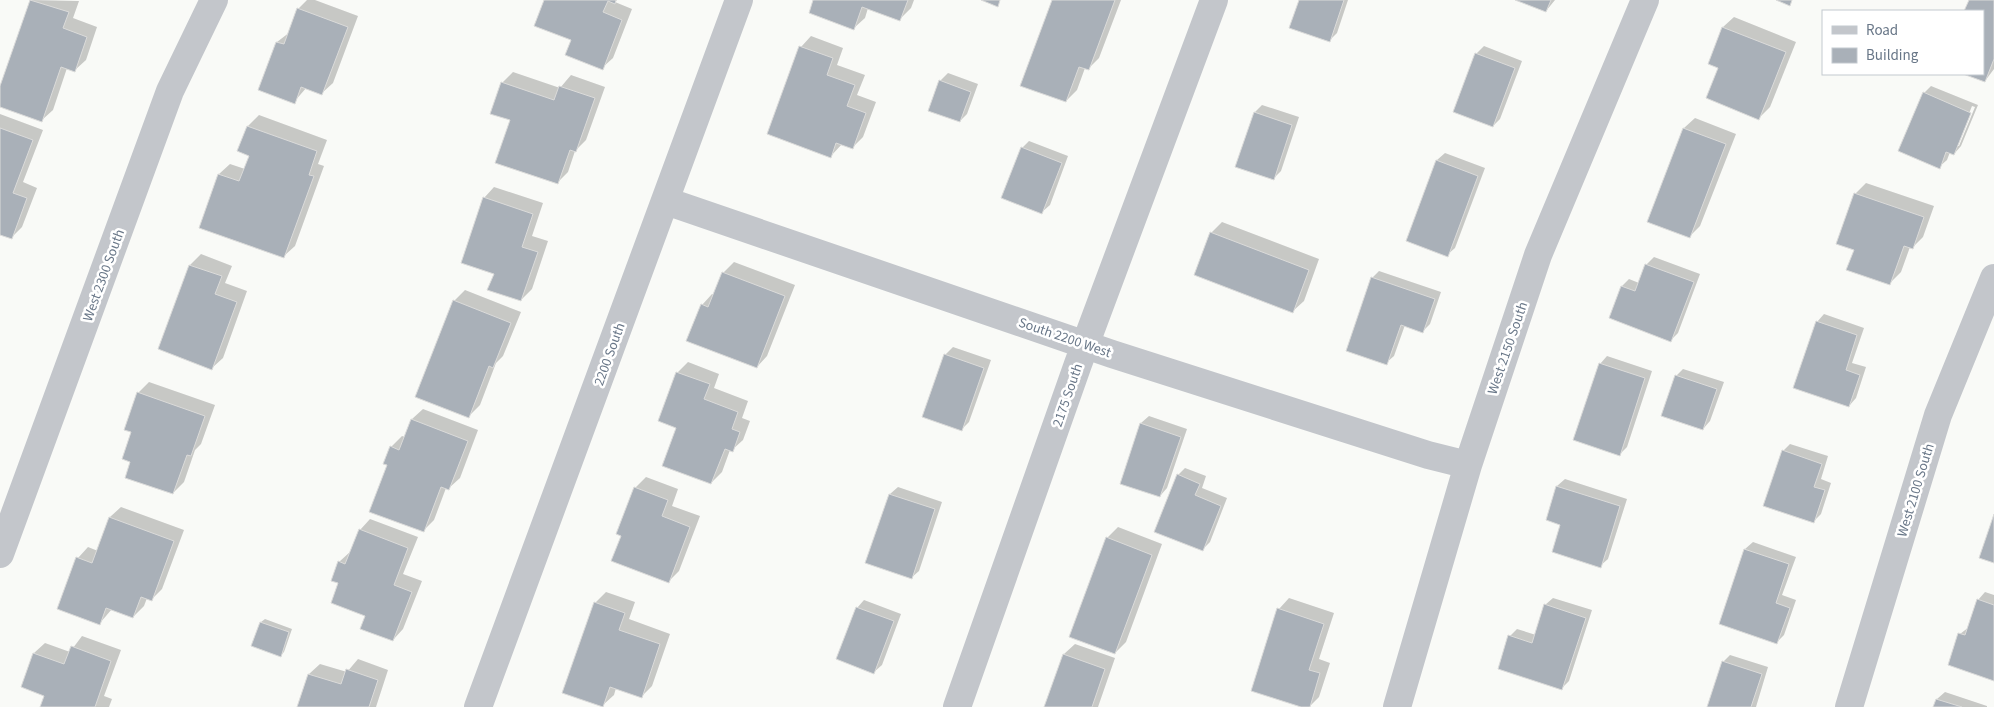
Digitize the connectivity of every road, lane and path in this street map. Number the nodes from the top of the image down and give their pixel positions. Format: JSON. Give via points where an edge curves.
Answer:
{"nodes":[{"id":1,"x":214,"y":0,"type":"edge"},
{"id":2,"x":739,"y":0,"type":"edge"},
{"id":3,"x":1214,"y":0,"type":"edge"},
{"id":4,"x":1645,"y":0,"type":"edge"},
{"id":5,"x":666,"y":201,"type":"junction"},
{"id":6,"x":1994,"y":278,"type":"edge"},
{"id":7,"x":1085,"y":344,"type":"junction"},
{"id":8,"x":1468,"y":465,"type":"junction"},
{"id":9,"x":0,"y":554,"type":"edge"},
{"id":10,"x":478,"y":707,"type":"edge"},
{"id":11,"x":957,"y":707,"type":"edge"},
{"id":12,"x":1397,"y":707,"type":"edge"},
{"id":13,"x":1849,"y":707,"type":"edge"}],
"edges":[{"from":1,"to":9,"type":"street","name":"West 2300 South","via":[[170,91]]},
{"from":2,"to":5,"type":"street","name":"2200 South"},
{"from":3,"to":7,"type":"street","name":"2175 South"},
{"from":4,"to":8,"type":"street","name":"West 2150 South","via":[[1538,255]]},
{"from":5,"to":7,"type":"street","name":"South 2200 West"},
{"from":5,"to":10,"type":"street","name":"2200 South"},
{"from":6,"to":13,"type":"street","name":"West 2100 South","via":[[1938,415]]},
{"from":7,"to":8,"type":"street","name":"South 2200 West"},
{"from":7,"to":11,"type":"street","name":"2175 South"},
{"from":8,"to":12,"type":"street","name":"West 2150 South"}]}
